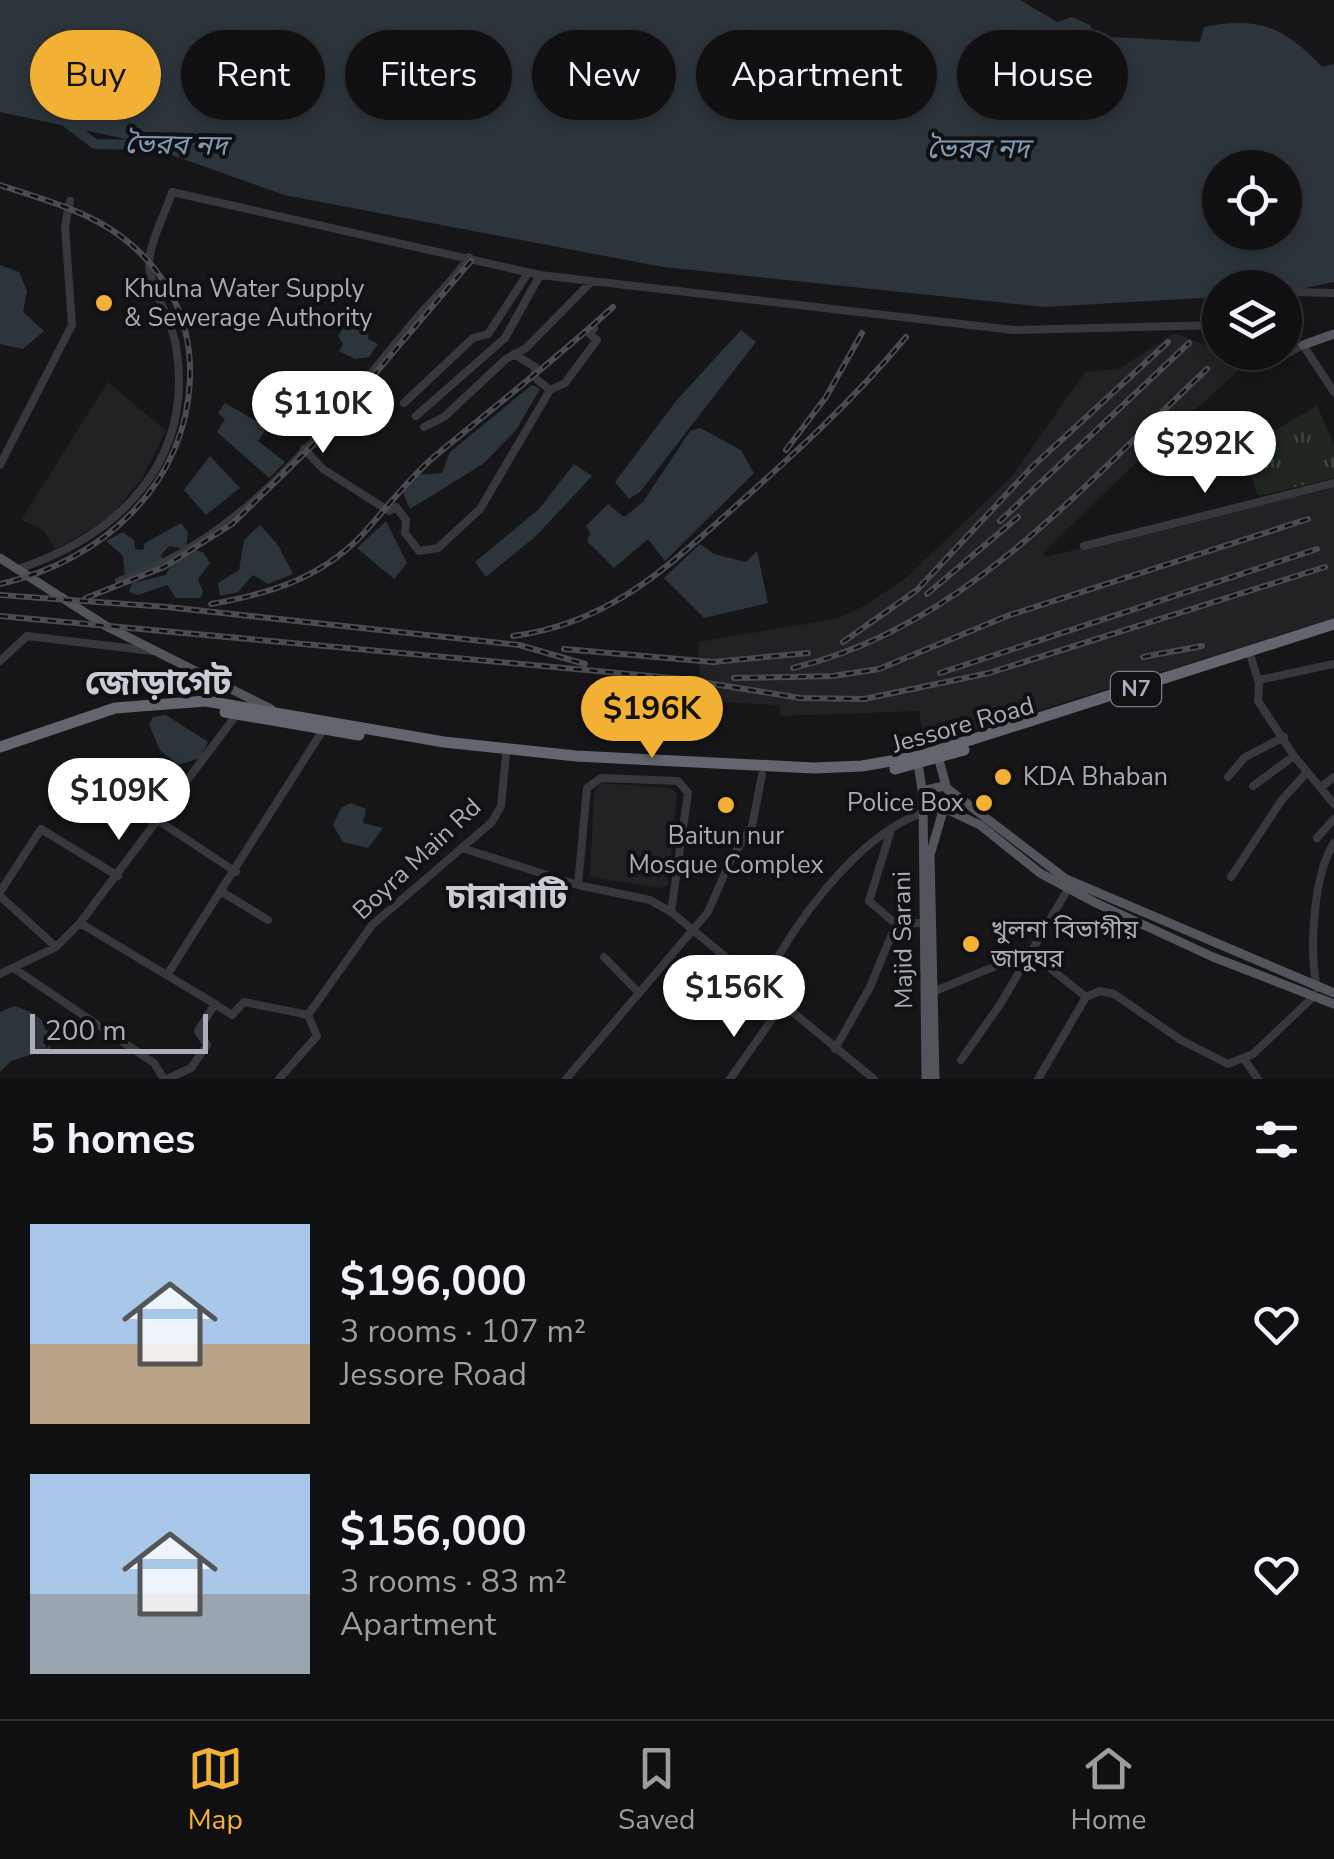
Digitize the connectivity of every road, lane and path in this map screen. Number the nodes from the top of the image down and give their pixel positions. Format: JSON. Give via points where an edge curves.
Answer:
{"nodes":[{"id":1,"x":70,"y":201,"type":"dead end"},
{"id":2,"x":469,"y":257,"type":"junction"},
{"id":3,"x":528,"y":273,"type":"junction"},
{"id":4,"x":540,"y":275,"type":"junction"},
{"id":5,"x":592,"y":281,"type":"junction"},
{"id":6,"x":1302,"y":292,"type":"edge"},
{"id":7,"x":1334,"y":293,"type":"edge"},
{"id":8,"x":1202,"y":325,"type":"edge"},
{"id":9,"x":594,"y":328,"type":"dead end"},
{"id":10,"x":1334,"y":337,"type":"edge"},
{"id":11,"x":1304,"y":345,"type":"joint"},
{"id":12,"x":514,"y":353,"type":"junction"},
{"id":13,"x":550,"y":390,"type":"junction"},
{"id":14,"x":1334,"y":392,"type":"edge"},
{"id":15,"x":404,"y":403,"type":"dead end"},
{"id":16,"x":416,"y":416,"type":"dead end"},
{"id":17,"x":424,"y":426,"type":"dead end"},
{"id":18,"x":304,"y":450,"type":"junction"},
{"id":19,"x":0,"y":465,"type":"edge"},
{"id":20,"x":1334,"y":483,"type":"edge"},
{"id":21,"x":1084,"y":546,"type":"dead end"},
{"id":22,"x":0,"y":558,"type":"edge"},
{"id":23,"x":18,"y":570,"type":"junction"},
{"id":24,"x":119,"y":582,"type":"dead end"},
{"id":25,"x":1334,"y":627,"type":"edge"},
{"id":26,"x":152,"y":651,"type":"junction"},
{"id":27,"x":1250,"y":655,"type":"junction"},
{"id":28,"x":0,"y":661,"type":"edge"},
{"id":29,"x":1334,"y":664,"type":"edge"},
{"id":30,"x":1259,"y":680,"type":"junction"},
{"id":31,"x":177,"y":701,"type":"junction"},
{"id":32,"x":237,"y":714,"type":"junction"},
{"id":33,"x":280,"y":714,"type":"junction"},
{"id":34,"x":299,"y":727,"type":"junction"},
{"id":35,"x":323,"y":730,"type":"junction"},
{"id":36,"x":1284,"y":737,"type":"junction"},
{"id":37,"x":0,"y":748,"type":"edge"},
{"id":38,"x":938,"y":754,"type":"junction"},
{"id":39,"x":506,"y":755,"type":"junction"},
{"id":40,"x":1294,"y":756,"type":"junction"},
{"id":41,"x":918,"y":764,"type":"junction"},
{"id":42,"x":1307,"y":772,"type":"junction"},
{"id":43,"x":762,"y":775,"type":"junction"},
{"id":44,"x":679,"y":776,"type":"junction"},
{"id":45,"x":1334,"y":776,"type":"edge"},
{"id":46,"x":1228,"y":777,"type":"dead end"},
{"id":47,"x":1253,"y":786,"type":"dead end"},
{"id":48,"x":1321,"y":787,"type":"junction"},
{"id":49,"x":948,"y":790,"type":"junction"},
{"id":50,"x":924,"y":799,"type":"junction"},
{"id":51,"x":1334,"y":804,"type":"edge"},
{"id":52,"x":944,"y":810,"type":"junction"},
{"id":53,"x":922,"y":813,"type":"junction"},
{"id":54,"x":1334,"y":819,"type":"edge"},
{"id":55,"x":158,"y":821,"type":"junction"},
{"id":56,"x":891,"y":828,"type":"junction"},
{"id":57,"x":1317,"y":838,"type":"dead end"},
{"id":58,"x":1334,"y":844,"type":"edge"},
{"id":59,"x":462,"y":848,"type":"junction"},
{"id":60,"x":236,"y":872,"type":"junction"},
{"id":61,"x":118,"y":876,"type":"junction"},
{"id":62,"x":1231,"y":877,"type":"dead end"},
{"id":63,"x":578,"y":885,"type":"junction"},
{"id":64,"x":1068,"y":889,"type":"junction"},
{"id":65,"x":222,"y":892,"type":"junction"},
{"id":66,"x":0,"y":894,"type":"edge"},
{"id":67,"x":671,"y":912,"type":"junction"},
{"id":68,"x":268,"y":920,"type":"dead end"},
{"id":69,"x":80,"y":923,"type":"junction"},
{"id":70,"x":923,"y":923,"type":"junction"},
{"id":71,"x":896,"y":924,"type":"junction"},
{"id":72,"x":692,"y":932,"type":"junction"},
{"id":73,"x":56,"y":947,"type":"junction"},
{"id":74,"x":1030,"y":952,"type":"junction"},
{"id":75,"x":604,"y":957,"type":"dead end"},
{"id":76,"x":15,"y":969,"type":"junction"},
{"id":77,"x":0,"y":974,"type":"edge"},
{"id":78,"x":167,"y":974,"type":"junction"},
{"id":79,"x":762,"y":989,"type":"junction"},
{"id":80,"x":935,"y":990,"type":"junction"},
{"id":81,"x":640,"y":993,"type":"junction"},
{"id":82,"x":1315,"y":993,"type":"junction"},
{"id":83,"x":1334,"y":993,"type":"edge"},
{"id":84,"x":1086,"y":997,"type":"junction"},
{"id":85,"x":215,"y":1004,"type":"junction"},
{"id":86,"x":1334,"y":1004,"type":"edge"},
{"id":87,"x":782,"y":1006,"type":"junction"},
{"id":88,"x":308,"y":1015,"type":"junction"},
{"id":89,"x":835,"y":1049,"type":"junction"},
{"id":90,"x":1244,"y":1059,"type":"junction"},
{"id":91,"x":962,"y":1060,"type":"dead end"},
{"id":92,"x":858,"y":1068,"type":"junction"},
{"id":93,"x":166,"y":1079,"type":"edge"},
{"id":94,"x":279,"y":1079,"type":"edge"},
{"id":95,"x":566,"y":1079,"type":"edge"},
{"id":96,"x":730,"y":1079,"type":"edge"},
{"id":97,"x":850,"y":1079,"type":"edge"},
{"id":98,"x":874,"y":1079,"type":"edge"},
{"id":99,"x":926,"y":1079,"type":"edge"},
{"id":100,"x":935,"y":1079,"type":"edge"},
{"id":101,"x":1038,"y":1079,"type":"edge"},
{"id":102,"x":1258,"y":1079,"type":"edge"}],
"edges":[{"from":1,"to":19,"type":"street","via":[[65,226],[72,325]]},
{"from":2,"to":3,"type":"street"},
{"from":2,"to":18,"type":"street"},
{"from":2,"to":23,"type":"street","via":[[172,192],[149,264],[177,352],[176,412],[168,441],[156,469],[118,518],[67,552]]},
{"from":3,"to":4,"type":"street"},
{"from":3,"to":15,"type":"street","via":[[488,334],[473,338]]},
{"from":4,"to":5,"type":"street"},
{"from":4,"to":16,"type":"street","via":[[505,338]]},
{"from":5,"to":8,"type":"street","via":[[1013,330]]},
{"from":5,"to":12,"type":"street","via":[[552,325]]},
{"from":6,"to":7,"type":"street"},
{"from":9,"to":13,"type":"street","via":[[590,334],[597,340],[565,383]]},
{"from":10,"to":11,"type":"main road"},
{"from":11,"to":14,"type":"street"},
{"from":12,"to":13,"type":"street","via":[[535,367],[535,378]]},
{"from":12,"to":17,"type":"street","via":[[444,418]]},
{"from":13,"to":18,"type":"street","via":[[489,498],[426,552],[411,543],[396,507],[389,512]]},
{"from":18,"to":24,"type":"street","via":[[221,530],[166,565]]},
{"from":20,"to":21,"type":"street"},
{"from":22,"to":23,"type":"main road"},
{"from":23,"to":26,"type":"main road"},
{"from":25,"to":27,"type":"highway","number":"N7"},
{"from":26,"to":28,"type":"street","via":[[27,636]]},
{"from":26,"to":33,"type":"main road"},
{"from":27,"to":30,"type":"street"},
{"from":27,"to":38,"type":"highway","number":"N7"},
{"from":29,"to":30,"type":"street"},
{"from":30,"to":36,"type":"street","via":[[1258,701]]},
{"from":31,"to":32,"type":"highway","name":"Jessore Road","number":"N7"},
{"from":31,"to":33,"type":"highway","name":"Jessore Road","number":"N7"},
{"from":31,"to":37,"type":"highway","name":"Jessore Road","number":"N7","via":[[115,708]]},
{"from":32,"to":34,"type":"highway","name":"Jessore Road","number":"N7"},
{"from":32,"to":55,"type":"street"},
{"from":33,"to":34,"type":"main road"},
{"from":33,"to":38,"type":"highway","name":"Jessore Road","number":"N7","via":[[465,744],[718,766],[862,766]]},
{"from":34,"to":35,"type":"highway","name":"Jessore Road","number":"N7"},
{"from":35,"to":39,"type":"highway","name":"Jessore Road","number":"N7"},
{"from":35,"to":60,"type":"street"},
{"from":36,"to":40,"type":"street"},
{"from":36,"to":46,"type":"street","via":[[1244,757]]},
{"from":38,"to":41,"type":"highway","name":"Jessore Road","number":"N7"},
{"from":38,"to":49,"type":"main road"},
{"from":39,"to":44,"type":"highway","name":"Jessore Road","number":"N7"},
{"from":39,"to":59,"type":"street","name":"Boyra Main Rd","via":[[501,806]]},
{"from":40,"to":42,"type":"street"},
{"from":40,"to":47,"type":"street"},
{"from":41,"to":43,"type":"highway","name":"Jessore Road","number":"N7","via":[[864,773]]},
{"from":41,"to":50,"type":"main road","name":"Majid Sarani"},
{"from":42,"to":48,"type":"street"},
{"from":42,"to":62,"type":"street"},
{"from":43,"to":44,"type":"highway","name":"Jessore Road","number":"N7"},
{"from":43,"to":72,"type":"street","via":[[752,826]]},
{"from":44,"to":63,"type":"street","via":[[592,782]]},
{"from":44,"to":67,"type":"street","via":[[688,793]]},
{"from":45,"to":48,"type":"street"},
{"from":48,"to":51,"type":"street"},
{"from":49,"to":50,"type":"main road","via":[[933,786]]},
{"from":49,"to":52,"type":"main road","name":"Majid Sarani"},
{"from":49,"to":82,"type":"main road","via":[[1066,879]]},
{"from":50,"to":52,"type":"main road","via":[[931,811]]},
{"from":50,"to":53,"type":"main road","name":"Majid Sarani"},
{"from":52,"to":64,"type":"main road","via":[[980,825]]},
{"from":52,"to":80,"type":"main road","name":"Majid Sarani","via":[[930,855]]},
{"from":53,"to":56,"type":"street"},
{"from":53,"to":70,"type":"main road","name":"Majid Sarani"},
{"from":54,"to":57,"type":"street"},
{"from":55,"to":60,"type":"street"},
{"from":55,"to":61,"type":"street"},
{"from":56,"to":71,"type":"street","via":[[869,901]]},
{"from":56,"to":79,"type":"street","via":[[860,853],[781,948]]},
{"from":58,"to":82,"type":"street","via":[[1317,896]]},
{"from":59,"to":63,"type":"street"},
{"from":59,"to":88,"type":"street","name":"Boyra Main Rd","via":[[372,925]]},
{"from":60,"to":65,"type":"street"},
{"from":61,"to":66,"type":"street","via":[[41,828]]},
{"from":61,"to":69,"type":"street"},
{"from":63,"to":67,"type":"street","via":[[650,900]]},
{"from":64,"to":74,"type":"street"},
{"from":64,"to":82,"type":"main road"},
{"from":65,"to":68,"type":"street"},
{"from":65,"to":78,"type":"street"},
{"from":66,"to":73,"type":"street"},
{"from":67,"to":72,"type":"street"},
{"from":69,"to":73,"type":"street"},
{"from":69,"to":78,"type":"street"},
{"from":70,"to":71,"type":"street"},
{"from":70,"to":99,"type":"main road","name":"Majid Sarani"},
{"from":71,"to":89,"type":"street"},
{"from":72,"to":79,"type":"street"},
{"from":72,"to":81,"type":"street"},
{"from":73,"to":76,"type":"street"},
{"from":74,"to":80,"type":"street"},
{"from":74,"to":84,"type":"street"},
{"from":74,"to":91,"type":"street"},
{"from":75,"to":81,"type":"street"},
{"from":76,"to":77,"type":"street"},
{"from":76,"to":93,"type":"street","via":[[154,1063]]},
{"from":78,"to":85,"type":"street"},
{"from":79,"to":87,"type":"street"},
{"from":80,"to":100,"type":"main road","name":"Majid Sarani"},
{"from":81,"to":95,"type":"street"},
{"from":82,"to":83,"type":"main road"},
{"from":82,"to":86,"type":"main road"},
{"from":82,"to":90,"type":"street"},
{"from":84,"to":90,"type":"street","via":[[1100,990],[1114,994],[1228,1064]]},
{"from":84,"to":101,"type":"street"},
{"from":85,"to":88,"type":"street","via":[[232,1015],[244,1002]]},
{"from":85,"to":93,"type":"street","via":[[198,1031],[207,1045],[191,1068]]},
{"from":87,"to":89,"type":"street"},
{"from":87,"to":96,"type":"street"},
{"from":88,"to":94,"type":"street","name":"Boyra Main Rd","via":[[318,1036]]},
{"from":89,"to":92,"type":"street"},
{"from":90,"to":102,"type":"street"},
{"from":92,"to":97,"type":"street"},
{"from":92,"to":98,"type":"street"}]}
